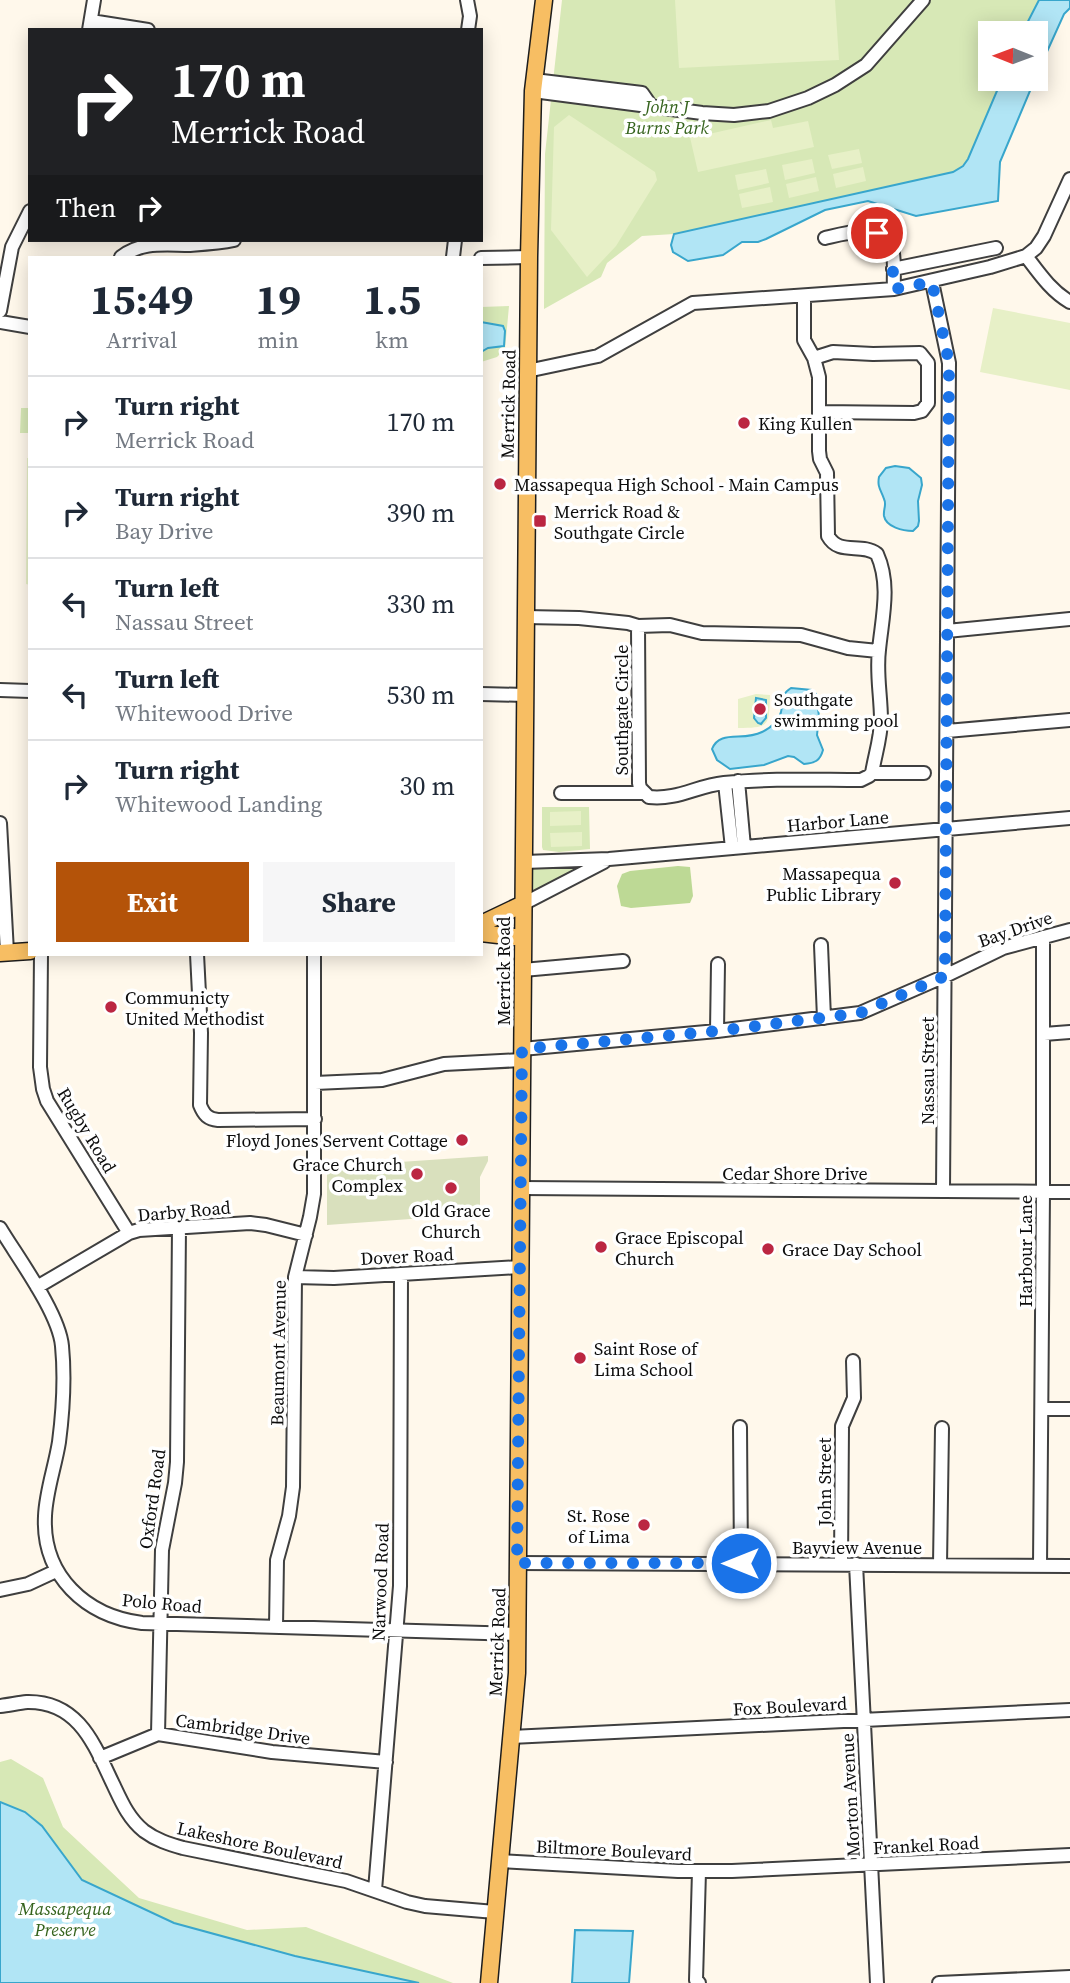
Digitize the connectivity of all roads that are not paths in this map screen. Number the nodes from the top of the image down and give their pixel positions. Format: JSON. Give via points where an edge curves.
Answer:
{"nodes":[{"id":1,"x":94,"y":0,"type":"edge"},
{"id":2,"x":467,"y":0,"type":"edge"},
{"id":3,"x":544,"y":0,"type":"edge"},
{"id":4,"x":923,"y":0,"type":"edge"},
{"id":5,"x":90,"y":25,"type":"edge"},
{"id":6,"x":125,"y":28,"type":"edge"},
{"id":7,"x":468,"y":28,"type":"edge"},
{"id":8,"x":534,"y":86,"type":"junction"},
{"id":9,"x":1069,"y":184,"type":"edge"},
{"id":10,"x":28,"y":215,"type":"edge"},
{"id":11,"x":825,"y":238,"type":"dead end"},
{"id":12,"x":218,"y":242,"type":"edge"},
{"id":13,"x":996,"y":248,"type":"dead end"},
{"id":14,"x":122,"y":256,"type":"edge"},
{"id":15,"x":1026,"y":256,"type":"junction"},
{"id":16,"x":529,"y":257,"type":"junction"},
{"id":17,"x":483,"y":258,"type":"edge"},
{"id":18,"x":893,"y":269,"type":"junction"},
{"id":19,"x":932,"y":282,"type":"junction"},
{"id":20,"x":894,"y":289,"type":"junction"},
{"id":21,"x":804,"y":296,"type":"junction"},
{"id":22,"x":1070,"y":302,"type":"edge"},
{"id":23,"x":0,"y":311,"type":"edge"},
{"id":24,"x":0,"y":322,"type":"edge"},
{"id":25,"x":28,"y":327,"type":"edge"},
{"id":26,"x":814,"y":358,"type":"junction"},
{"id":27,"x":527,"y":371,"type":"junction"},
{"id":28,"x":819,"y":412,"type":"junction"},
{"id":29,"x":525,"y":617,"type":"junction"},
{"id":30,"x":1070,"y":620,"type":"edge"},
{"id":31,"x":638,"y":626,"type":"junction"},
{"id":32,"x":947,"y":631,"type":"junction"},
{"id":33,"x":878,"y":651,"type":"junction"},
{"id":34,"x":0,"y":690,"type":"edge"},
{"id":35,"x":28,"y":691,"type":"edge"},
{"id":36,"x":483,"y":694,"type":"edge"},
{"id":37,"x":525,"y":695,"type":"junction"},
{"id":38,"x":1070,"y":720,"type":"edge"},
{"id":39,"x":947,"y":731,"type":"junction"},
{"id":40,"x":872,"y":772,"type":"junction"},
{"id":41,"x":924,"y":773,"type":"dead end"},
{"id":42,"x":732,"y":782,"type":"junction"},
{"id":43,"x":561,"y":793,"type":"dead end"},
{"id":44,"x":643,"y":793,"type":"junction"},
{"id":45,"x":1070,"y":818,"type":"edge"},
{"id":46,"x":0,"y":823,"type":"edge"},
{"id":47,"x":946,"y":830,"type":"junction"},
{"id":48,"x":738,"y":848,"type":"junction"},
{"id":49,"x":1,"y":850,"type":"edge"},
{"id":50,"x":609,"y":859,"type":"junction"},
{"id":51,"x":524,"y":862,"type":"junction"},
{"id":52,"x":523,"y":904,"type":"junction"},
{"id":53,"x":483,"y":923,"type":"edge"},
{"id":54,"x":1070,"y":930,"type":"edge"},
{"id":55,"x":483,"y":933,"type":"edge"},
{"id":56,"x":1043,"y":937,"type":"junction"},
{"id":57,"x":523,"y":939,"type":"junction"},
{"id":58,"x":821,"y":945,"type":"dead end"},
{"id":59,"x":28,"y":951,"type":"edge"},
{"id":60,"x":3,"y":952,"type":"edge"},
{"id":61,"x":41,"y":956,"type":"edge"},
{"id":62,"x":197,"y":956,"type":"edge"},
{"id":63,"x":314,"y":956,"type":"edge"},
{"id":64,"x":623,"y":961,"type":"dead end"},
{"id":65,"x":718,"y":964,"type":"dead end"},
{"id":66,"x":523,"y":970,"type":"junction"},
{"id":67,"x":945,"y":976,"type":"junction"},
{"id":68,"x":824,"y":1018,"type":"junction"},
{"id":69,"x":717,"y":1031,"type":"junction"},
{"id":70,"x":1070,"y":1032,"type":"edge"},
{"id":71,"x":1044,"y":1034,"type":"junction"},
{"id":72,"x":522,"y":1055,"type":"junction"},
{"id":73,"x":315,"y":1083,"type":"junction"},
{"id":74,"x":315,"y":1119,"type":"junction"},
{"id":75,"x":521,"y":1188,"type":"junction"},
{"id":76,"x":943,"y":1191,"type":"junction"},
{"id":77,"x":1043,"y":1192,"type":"junction"},
{"id":78,"x":1070,"y":1192,"type":"edge"},
{"id":79,"x":179,"y":1227,"type":"junction"},
{"id":80,"x":0,"y":1228,"type":"edge"},
{"id":81,"x":129,"y":1233,"type":"junction"},
{"id":82,"x":306,"y":1235,"type":"junction"},
{"id":83,"x":520,"y":1267,"type":"junction"},
{"id":84,"x":401,"y":1274,"type":"junction"},
{"id":85,"x":295,"y":1277,"type":"junction"},
{"id":86,"x":37,"y":1287,"type":"junction"},
{"id":87,"x":853,"y":1361,"type":"dead end"},
{"id":88,"x":1042,"y":1409,"type":"junction"},
{"id":89,"x":1070,"y":1409,"type":"edge"},
{"id":90,"x":740,"y":1427,"type":"dead end"},
{"id":91,"x":942,"y":1428,"type":"dead end"},
{"id":92,"x":517,"y":1563,"type":"junction"},
{"id":93,"x":741,"y":1563,"type":"junction"},
{"id":94,"x":841,"y":1564,"type":"junction"},
{"id":95,"x":856,"y":1564,"type":"junction"},
{"id":96,"x":940,"y":1565,"type":"junction"},
{"id":97,"x":1040,"y":1566,"type":"junction"},
{"id":98,"x":1070,"y":1566,"type":"edge"},
{"id":99,"x":56,"y":1571,"type":"junction"},
{"id":100,"x":0,"y":1590,"type":"edge"},
{"id":101,"x":160,"y":1623,"type":"junction"},
{"id":102,"x":276,"y":1627,"type":"junction"},
{"id":103,"x":397,"y":1631,"type":"junction"},
{"id":104,"x":518,"y":1634,"type":"junction"},
{"id":105,"x":0,"y":1706,"type":"edge"},
{"id":106,"x":1070,"y":1710,"type":"edge"},
{"id":107,"x":864,"y":1720,"type":"junction"},
{"id":108,"x":158,"y":1734,"type":"junction"},
{"id":109,"x":511,"y":1737,"type":"junction"},
{"id":110,"x":100,"y":1758,"type":"junction"},
{"id":111,"x":386,"y":1762,"type":"junction"},
{"id":112,"x":1070,"y":1855,"type":"edge"},
{"id":113,"x":499,"y":1861,"type":"junction"},
{"id":114,"x":871,"y":1865,"type":"junction"},
{"id":115,"x":699,"y":1871,"type":"junction"},
{"id":116,"x":375,"y":1890,"type":"junction"},
{"id":117,"x":495,"y":1912,"type":"junction"},
{"id":118,"x":1070,"y":1977,"type":"edge"},
{"id":119,"x":489,"y":1983,"type":"edge"},
{"id":120,"x":699,"y":1983,"type":"edge"},
{"id":121,"x":877,"y":1983,"type":"edge"},
{"id":122,"x":939,"y":1983,"type":"edge"}],
"edges":[{"from":1,"to":5,"type":"street"},
{"from":2,"to":7,"type":"street"},
{"from":3,"to":8,"type":"main road","name":"Merrick Road"},
{"from":4,"to":8,"type":"street","via":[[866,65],[808,98],[769,111],[734,115]]},
{"from":5,"to":6,"type":"street"},
{"from":8,"to":16,"type":"main road","name":"Merrick Road"},
{"from":9,"to":15,"type":"street","via":[[1044,236]]},
{"from":10,"to":23,"type":"street","via":[[12,247]]},
{"from":11,"to":18,"type":"street","via":[[861,230],[886,237],[891,242]]},
{"from":12,"to":14,"type":"street","via":[[141,246]]},
{"from":13,"to":18,"type":"street"},
{"from":15,"to":19,"type":"street"},
{"from":15,"to":22,"type":"street","via":[[1046,282]]},
{"from":16,"to":17,"type":"street"},
{"from":16,"to":27,"type":"main road","name":"Merrick Road"},
{"from":18,"to":20,"type":"street"},
{"from":19,"to":20,"type":"street"},
{"from":19,"to":32,"type":"street","name":"Nassau Street","via":[[949,363]]},
{"from":20,"to":21,"type":"street"},
{"from":21,"to":26,"type":"street","via":[[804,340]]},
{"from":21,"to":27,"type":"street","via":[[693,303],[598,356]]},
{"from":24,"to":25,"type":"street"},
{"from":26,"to":28,"type":"street"},
{"from":26,"to":28,"type":"street","via":[[833,352],[916,352],[928,363],[928,403],[922,411]]},
{"from":27,"to":29,"type":"main road","name":"Merrick Road"},
{"from":28,"to":33,"type":"street","via":[[820,459],[828,482],[828,536],[835,545],[868,549],[879,559],[885,605]]},
{"from":29,"to":31,"type":"street","name":"Southgate Circle"},
{"from":29,"to":37,"type":"main road","name":"Merrick Road"},
{"from":30,"to":32,"type":"street"},
{"from":31,"to":33,"type":"street","name":"Southgate Circle","via":[[801,635]]},
{"from":31,"to":44,"type":"street","name":"Southgate Circle","via":[[639,783]]},
{"from":32,"to":39,"type":"street","name":"Nassau Street"},
{"from":33,"to":40,"type":"street","via":[[881,718]]},
{"from":34,"to":35,"type":"street"},
{"from":36,"to":37,"type":"street"},
{"from":37,"to":51,"type":"main road","name":"Merrick Road"},
{"from":38,"to":39,"type":"street"},
{"from":39,"to":47,"type":"street","name":"Nassau Street"},
{"from":40,"to":41,"type":"street","name":"Southgate Circle"},
{"from":40,"to":42,"type":"street","name":"Southgate Circle","via":[[861,780]]},
{"from":42,"to":44,"type":"street","name":"Southgate Circle","via":[[671,797]]},
{"from":42,"to":48,"type":"street"},
{"from":43,"to":44,"type":"street","name":"Southgate Circle"},
{"from":45,"to":47,"type":"street","name":"Harbor Lane"},
{"from":46,"to":49,"type":"street"},
{"from":47,"to":48,"type":"street","name":"Harbor Lane"},
{"from":47,"to":67,"type":"street","name":"Nassau Street"},
{"from":48,"to":50,"type":"street","name":"Harbor Lane"},
{"from":49,"to":60,"type":"street"},
{"from":50,"to":51,"type":"street","name":"Harbor Lane"},
{"from":50,"to":52,"type":"street","name":"Harbor Lane"},
{"from":51,"to":52,"type":"main road","name":"Merrick Road"},
{"from":52,"to":53,"type":"main road"},
{"from":52,"to":57,"type":"main road","name":"Merrick Road"},
{"from":54,"to":56,"type":"street","name":"Bay Drive"},
{"from":55,"to":57,"type":"main road"},
{"from":56,"to":67,"type":"street","name":"Bay Drive","via":[[1003,948]]},
{"from":56,"to":71,"type":"street","name":"Harbour Lane"},
{"from":57,"to":66,"type":"main road","name":"Merrick Road"},
{"from":58,"to":68,"type":"street"},
{"from":59,"to":60,"type":"main road"},
{"from":61,"to":81,"type":"street","name":"Rugby Road","via":[[43,1089]]},
{"from":62,"to":74,"type":"street","via":[[200,1105],[204,1115],[218,1121]]},
{"from":63,"to":73,"type":"street","name":"Beaumont Avenue"},
{"from":64,"to":66,"type":"street"},
{"from":65,"to":69,"type":"street"},
{"from":66,"to":72,"type":"main road","name":"Merrick Road"},
{"from":67,"to":68,"type":"street","name":"Bay Drive","via":[[860,1013]]},
{"from":67,"to":76,"type":"street","name":"Nassau Street"},
{"from":68,"to":69,"type":"street","name":"Bay Drive"},
{"from":69,"to":72,"type":"street","name":"Bay Drive"},
{"from":70,"to":71,"type":"street"},
{"from":71,"to":77,"type":"street","name":"Harbour Lane"},
{"from":72,"to":73,"type":"street","name":"Bay Drive","via":[[444,1063],[390,1079]]},
{"from":72,"to":75,"type":"main road","name":"Merrick Road"},
{"from":73,"to":74,"type":"street","name":"Beaumont Avenue"},
{"from":74,"to":82,"type":"street","name":"Beaumont Avenue","via":[[314,1194]]},
{"from":75,"to":76,"type":"street","name":"Cedar Shore Drive"},
{"from":75,"to":83,"type":"main road","name":"Merrick Road"},
{"from":76,"to":77,"type":"street","name":"Cedar Shore Drive"},
{"from":77,"to":78,"type":"street","name":"Cedar Shore Drive"},
{"from":77,"to":88,"type":"street","name":"Harbour Lane"},
{"from":79,"to":81,"type":"street","name":"Darby Road"},
{"from":79,"to":82,"type":"street","name":"Darby Road","via":[[266,1224]]},
{"from":79,"to":101,"type":"street","name":"Oxford Road","via":[[177,1462],[162,1549]]},
{"from":80,"to":86,"type":"street","name":"Polo Road"},
{"from":81,"to":86,"type":"street","name":"Darby Road"},
{"from":82,"to":85,"type":"street","name":"Beaumont Avenue"},
{"from":83,"to":84,"type":"street","name":"Dover Road"},
{"from":83,"to":92,"type":"main road","name":"Merrick Road"},
{"from":84,"to":85,"type":"street","name":"Dover Road"},
{"from":84,"to":103,"type":"street","name":"Narwood Road"},
{"from":85,"to":102,"type":"street","name":"Beaumont Avenue","via":[[293,1487],[277,1560]]},
{"from":86,"to":99,"type":"street","name":"Polo Road","via":[[57,1323],[62,1346],[61,1425],[45,1516],[46,1539]]},
{"from":87,"to":94,"type":"street","name":"John Street","via":[[855,1398],[842,1426]]},
{"from":88,"to":89,"type":"street"},
{"from":88,"to":97,"type":"street","name":"Harbour Lane"},
{"from":90,"to":93,"type":"street"},
{"from":91,"to":96,"type":"street"},
{"from":92,"to":93,"type":"street","name":"Bayview Avenue"},
{"from":92,"to":104,"type":"main road","name":"Merrick Road"},
{"from":93,"to":94,"type":"street","name":"Bayview Avenue"},
{"from":94,"to":95,"type":"street","name":"Bayview Avenue"},
{"from":95,"to":96,"type":"street","name":"Bayview Avenue"},
{"from":95,"to":107,"type":"street","name":"Morton Avenue"},
{"from":96,"to":97,"type":"street","name":"Bayview Avenue"},
{"from":97,"to":98,"type":"street","name":"Bayview Avenue"},
{"from":99,"to":100,"type":"street"},
{"from":99,"to":101,"type":"street","name":"Polo Road","via":[[76,1594],[104,1614],[131,1622]]},
{"from":101,"to":102,"type":"street","name":"Polo Road"},
{"from":101,"to":108,"type":"street","name":"Oxford Road"},
{"from":102,"to":103,"type":"street","name":"Polo Road"},
{"from":103,"to":104,"type":"street","name":"Polo Road"},
{"from":103,"to":111,"type":"street","name":"Narwood Road"},
{"from":104,"to":109,"type":"main road","name":"Merrick Road"},
{"from":105,"to":110,"type":"street","name":"Lakeshore Boulevard","via":[[28,1702],[61,1710],[83,1727]]},
{"from":106,"to":107,"type":"street","name":"Fox Boulevard"},
{"from":107,"to":109,"type":"street","name":"Fox Boulevard"},
{"from":107,"to":114,"type":"street","name":"Morton Avenue"},
{"from":108,"to":110,"type":"street","name":"Cambridge Drive"},
{"from":108,"to":111,"type":"street","name":"Cambridge Drive","via":[[271,1752]]},
{"from":109,"to":113,"type":"main road","name":"Merrick Road"},
{"from":110,"to":116,"type":"street","name":"Lakeshore Boulevard","via":[[125,1810],[158,1840]]},
{"from":111,"to":116,"type":"street","name":"Narwood Road"},
{"from":112,"to":114,"type":"street","name":"Frankel Road"},
{"from":113,"to":115,"type":"street","name":"Biltmore Boulevard"},
{"from":113,"to":117,"type":"main road","name":"Merrick Road"},
{"from":114,"to":115,"type":"street","name":"Frankel Road"},
{"from":114,"to":121,"type":"street","name":"Morton Avenue"},
{"from":115,"to":120,"type":"street","name":"Biltmore Boulevard"},
{"from":116,"to":117,"type":"street","name":"Lakeshore Boulevard","via":[[425,1906]]},
{"from":117,"to":119,"type":"main road","name":"Merrick Road"},
{"from":118,"to":122,"type":"street"}]}
